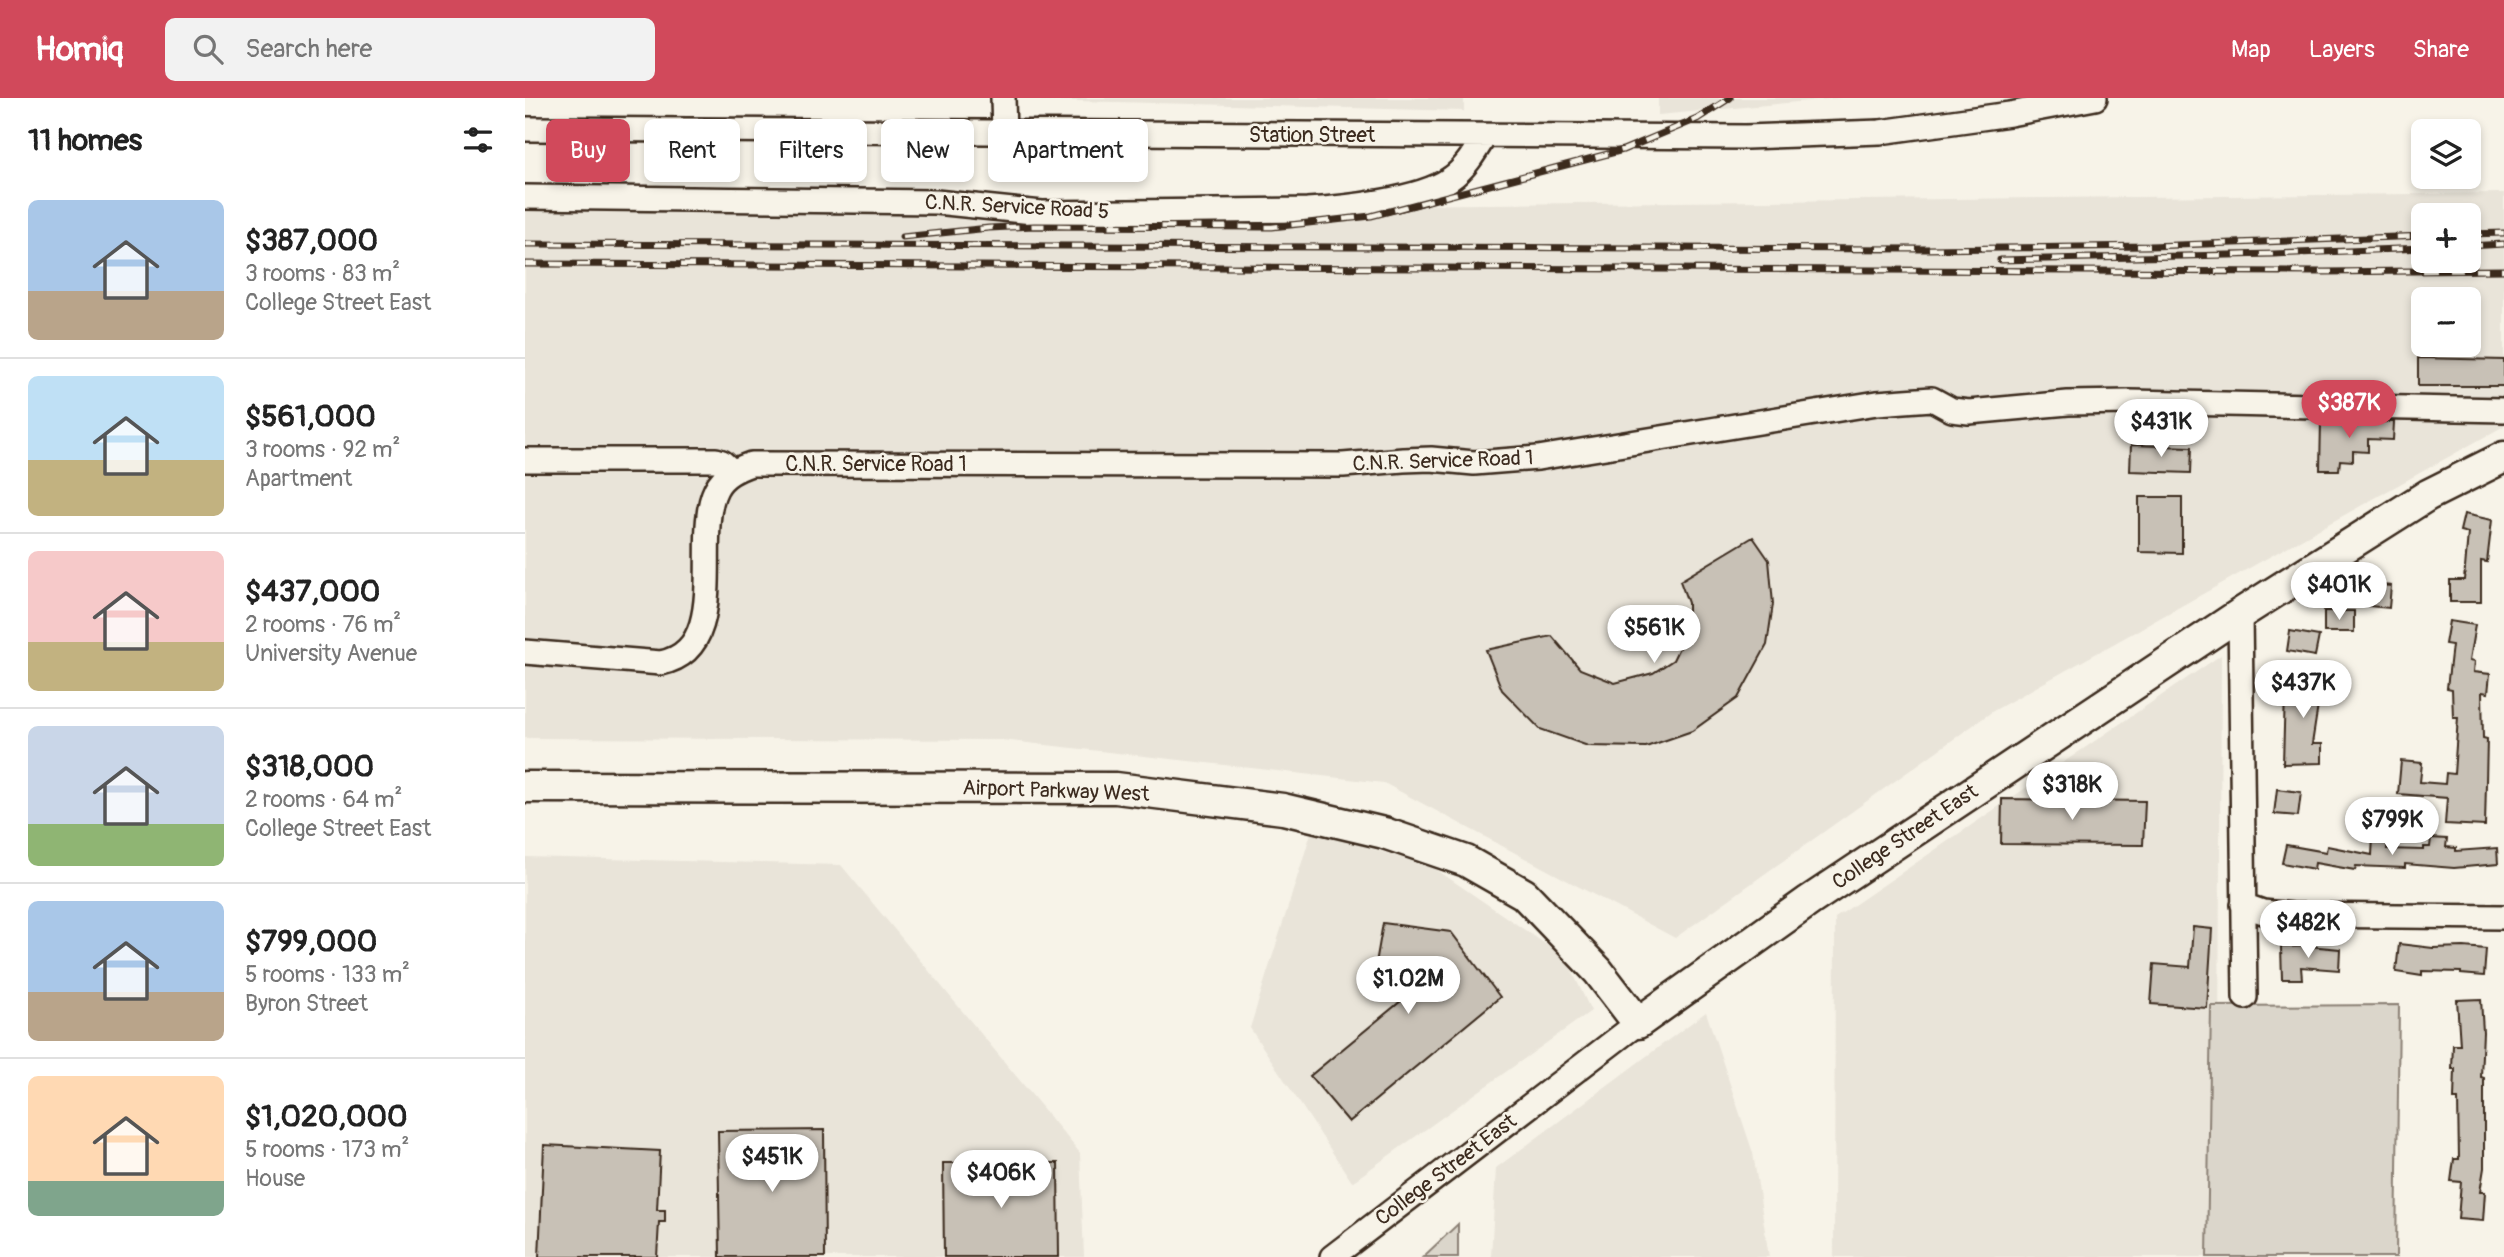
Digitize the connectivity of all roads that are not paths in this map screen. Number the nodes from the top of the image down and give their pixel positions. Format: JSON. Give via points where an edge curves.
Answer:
{"nodes":[{"id":1,"x":1003,"y":98,"type":"edge"},
{"id":2,"x":2095,"y":98,"type":"edge"},
{"id":3,"x":1004,"y":119,"type":"edge"},
{"id":4,"x":525,"y":129,"type":"edge"},
{"id":5,"x":988,"y":134,"type":"edge"},
{"id":6,"x":1148,"y":135,"type":"edge"},
{"id":7,"x":1484,"y":136,"type":"junction"},
{"id":8,"x":525,"y":197,"type":"edge"},
{"id":9,"x":2504,"y":410,"type":"edge"},
{"id":10,"x":2504,"y":457,"type":"edge"},
{"id":11,"x":525,"y":460,"type":"edge"},
{"id":12,"x":732,"y":471,"type":"junction"},
{"id":13,"x":2240,"y":614,"type":"junction"},
{"id":14,"x":525,"y":652,"type":"edge"},
{"id":15,"x":525,"y":787,"type":"edge"},
{"id":16,"x":2243,"y":905,"type":"junction"},
{"id":17,"x":2504,"y":917,"type":"edge"},
{"id":18,"x":2245,"y":997,"type":"dead end"},
{"id":19,"x":1638,"y":1023,"type":"junction"},
{"id":20,"x":1332,"y":1257,"type":"edge"}],
"edges":[{"from":1,"to":3,"type":"street"},
{"from":2,"to":7,"type":"street","name":"Station Street","via":[[1880,132],[1746,137]]},
{"from":4,"to":5,"type":"street","name":"Station Street"},
{"from":6,"to":7,"type":"street","name":"Station Street"},
{"from":7,"to":8,"type":"street","name":"C.N.R. Service Road 5","via":[[1473,156],[1449,180],[1420,192],[1347,208],[1042,213],[936,202]]},
{"from":9,"to":12,"type":"street","name":"C.N.R. Service Road 1","via":[[2130,402],[1969,412],[1932,400],[1877,402],[1590,451],[1474,463],[1417,459],[1343,465],[751,464]]},
{"from":10,"to":13,"type":"main road","name":"College Street East","via":[[2428,495]]},
{"from":11,"to":12,"type":"street","via":[[716,460]]},
{"from":12,"to":14,"type":"street","via":[[717,486],[710,505],[705,608],[702,626],[688,649],[661,663]]},
{"from":13,"to":16,"type":"street"},
{"from":13,"to":19,"type":"main road","name":"College Street East","via":[[1809,901]]},
{"from":15,"to":19,"type":"main road","name":"Airport Parkway West","via":[[1116,788],[1283,809],[1384,833],[1466,861],[1524,894],[1598,971]]},
{"from":16,"to":17,"type":"street","via":[[2292,915]]},
{"from":16,"to":18,"type":"street"},
{"from":19,"to":20,"type":"street","name":"College Street East"}]}
